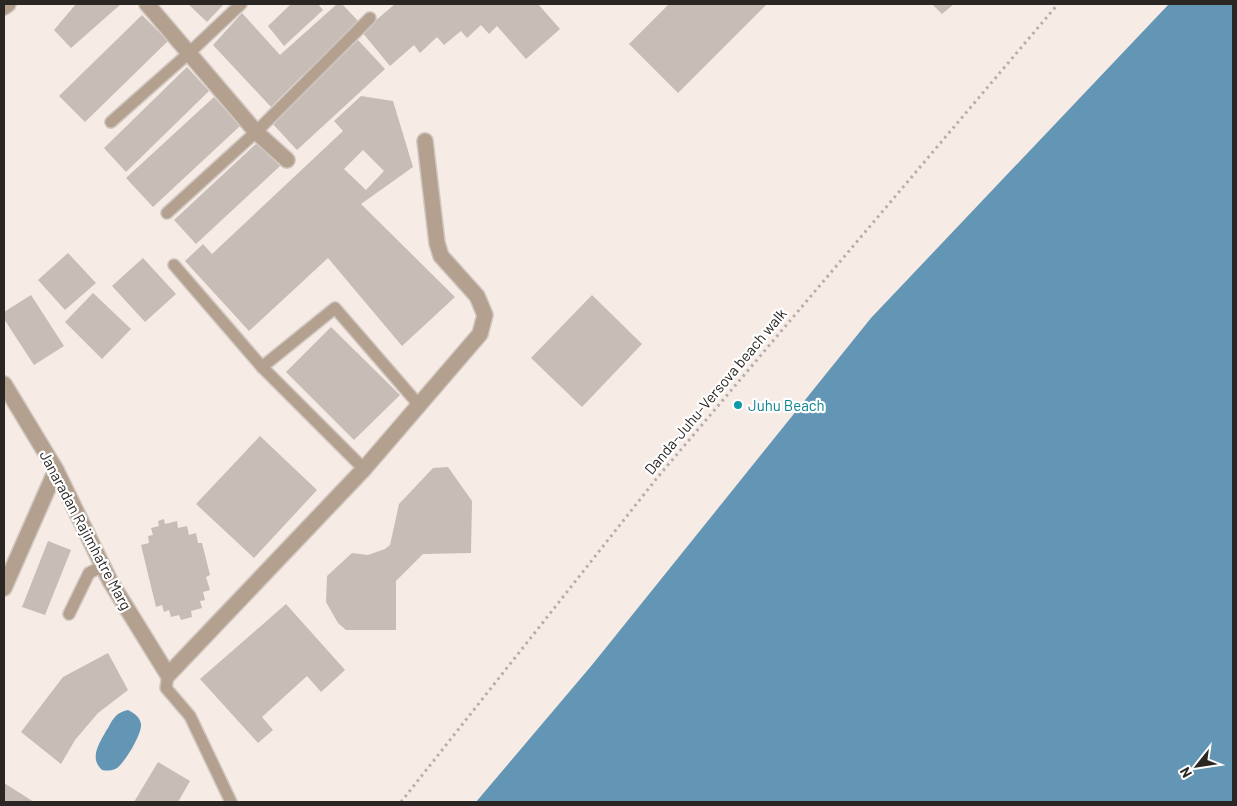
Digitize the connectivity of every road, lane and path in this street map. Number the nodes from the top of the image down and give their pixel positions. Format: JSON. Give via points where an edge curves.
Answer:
{"nodes":[{"id":1,"x":8,"y":4,"type":"edge"},
{"id":2,"x":147,"y":4,"type":"edge"},
{"id":3,"x":241,"y":4,"type":"edge"},
{"id":4,"x":1058,"y":4,"type":"edge"},
{"id":5,"x":4,"y":7,"type":"edge"},
{"id":6,"x":370,"y":18,"type":"dead end"},
{"id":7,"x":189,"y":53,"type":"junction"},
{"id":8,"x":111,"y":122,"type":"dead end"},
{"id":9,"x":256,"y":132,"type":"junction"},
{"id":10,"x":425,"y":141,"type":"dead end"},
{"id":11,"x":287,"y":160,"type":"dead end"},
{"id":12,"x":166,"y":213,"type":"dead end"},
{"id":13,"x":174,"y":265,"type":"dead end"},
{"id":14,"x":262,"y":367,"type":"junction"},
{"id":15,"x":4,"y":384,"type":"edge"},
{"id":16,"x":419,"y":405,"type":"junction"},
{"id":17,"x":56,"y":470,"type":"junction"},
{"id":18,"x":364,"y":470,"type":"junction"},
{"id":19,"x":102,"y":566,"type":"junction"},
{"id":20,"x":4,"y":588,"type":"edge"},
{"id":21,"x":68,"y":614,"type":"dead end"},
{"id":22,"x":168,"y":675,"type":"junction"},
{"id":23,"x":231,"y":802,"type":"edge"},
{"id":24,"x":401,"y":802,"type":"edge"}],
"edges":[{"from":1,"to":5,"type":"street"},
{"from":2,"to":7,"type":"street"},
{"from":3,"to":7,"type":"lane"},
{"from":4,"to":24,"type":"path","name":"Danda-Juhu-Versova beach walk","via":[[657,478]]},
{"from":6,"to":9,"type":"lane"},
{"from":7,"to":8,"type":"lane"},
{"from":7,"to":9,"type":"street"},
{"from":9,"to":11,"type":"street"},
{"from":9,"to":12,"type":"lane"},
{"from":10,"to":16,"type":"street","via":[[441,256],[477,296],[485,315],[480,334]]},
{"from":13,"to":14,"type":"lane"},
{"from":14,"to":16,"type":"lane","via":[[335,308]]},
{"from":14,"to":18,"type":"lane"},
{"from":15,"to":17,"type":"street","name":"Janaradan Rajimhatre Marg"},
{"from":16,"to":18,"type":"street"},
{"from":17,"to":19,"type":"street","name":"Janaradan Rajimhatre Marg"},
{"from":17,"to":20,"type":"street"},
{"from":18,"to":22,"type":"street"},
{"from":19,"to":21,"type":"lane","via":[[89,573]]},
{"from":19,"to":22,"type":"street","name":"Janaradan Rajimhatre Marg"},
{"from":22,"to":23,"type":"lane","via":[[166,688],[190,716]]}]}
